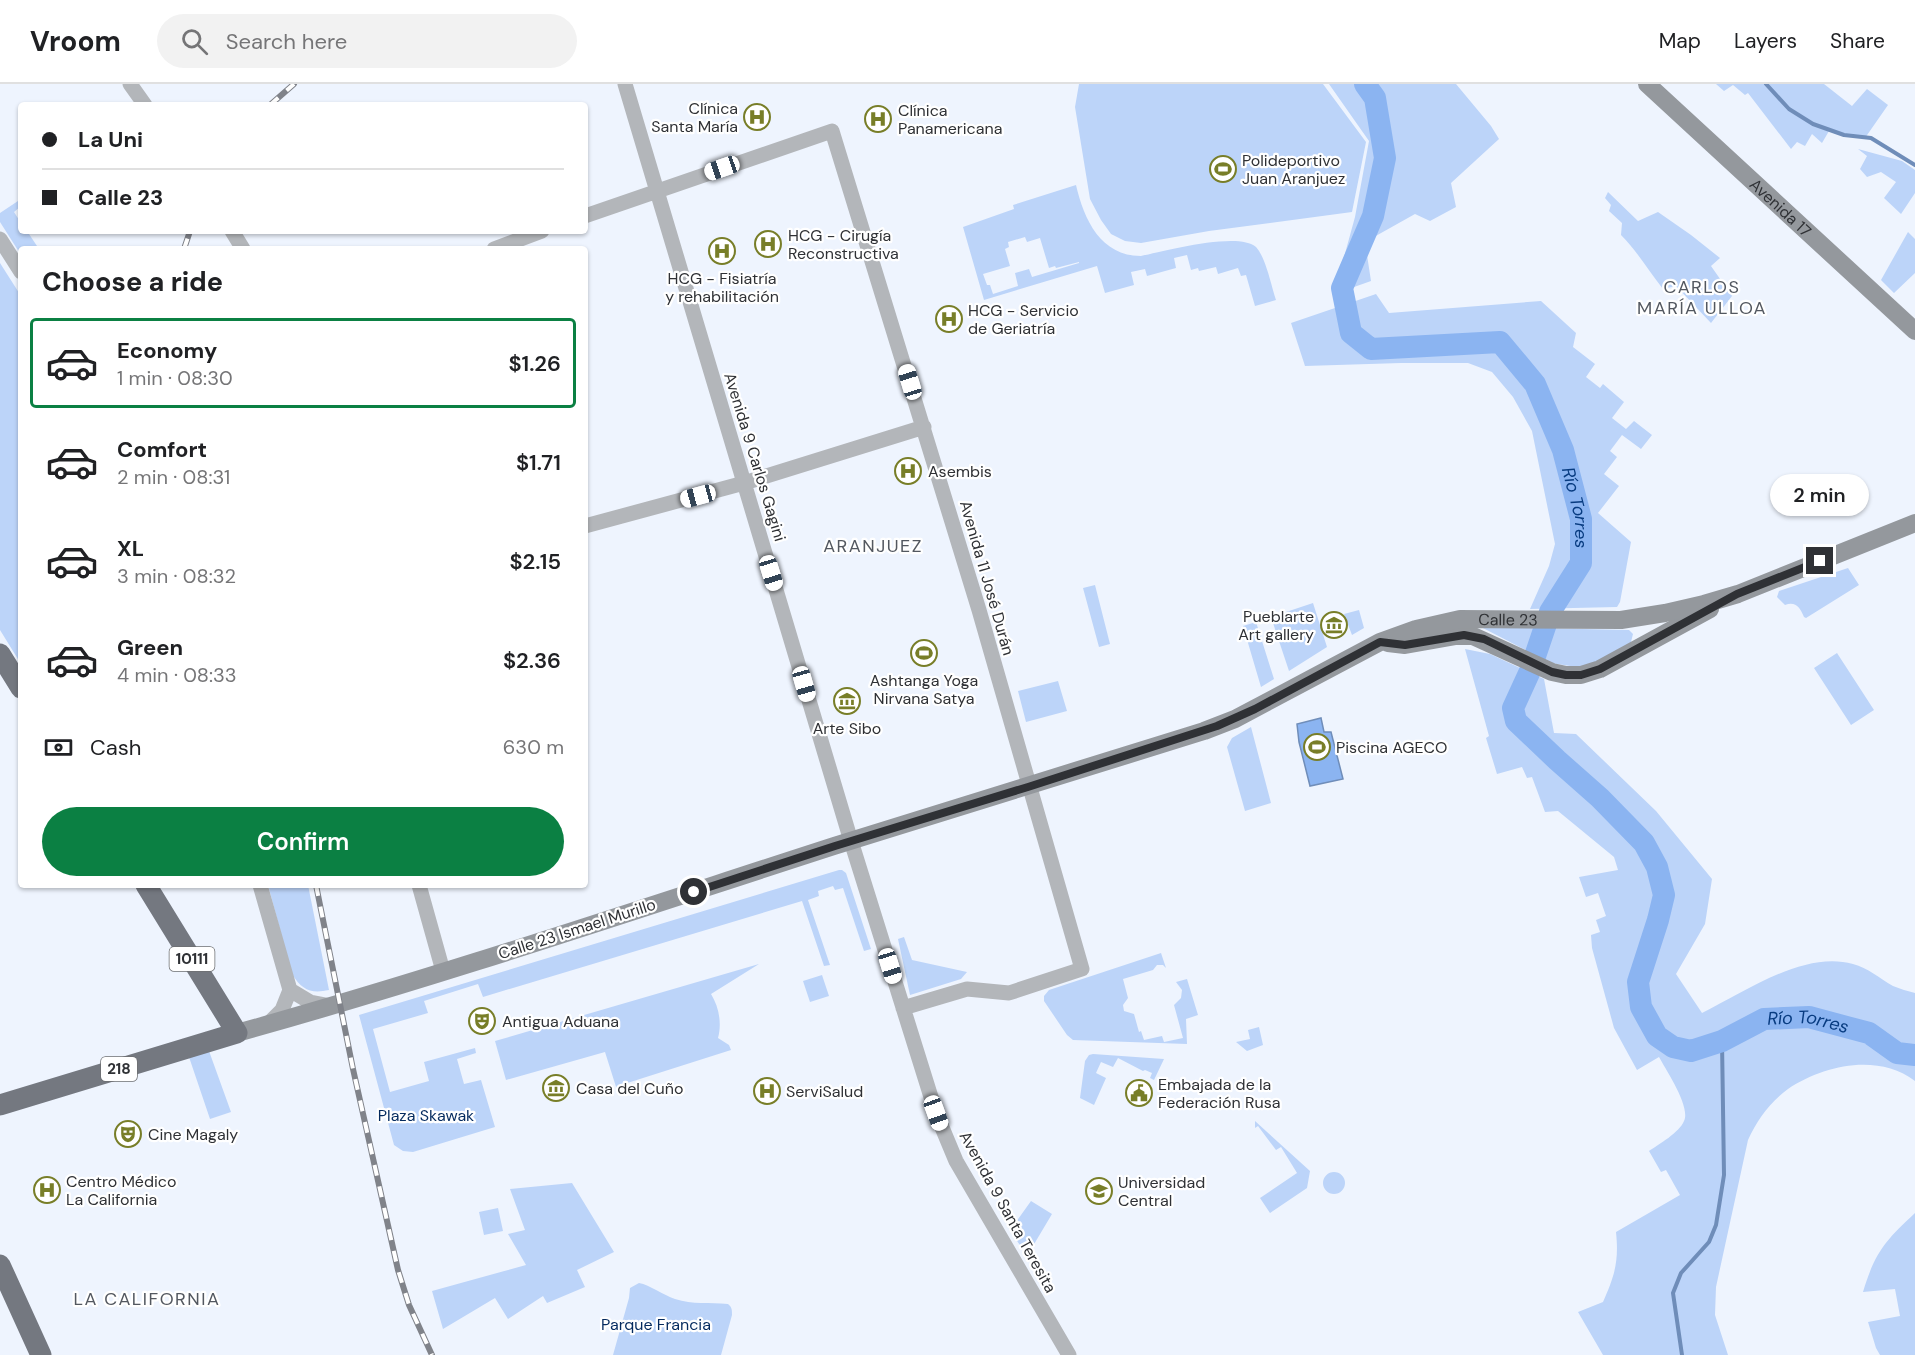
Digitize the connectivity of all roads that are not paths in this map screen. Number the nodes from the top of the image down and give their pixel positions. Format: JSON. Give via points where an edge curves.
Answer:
{"nodes":[{"id":1,"x":130,"y":84,"type":"edge"},
{"id":2,"x":625,"y":84,"type":"edge"},
{"id":3,"x":1647,"y":84,"type":"edge"},
{"id":4,"x":143,"y":102,"type":"edge"},
{"id":5,"x":656,"y":191,"type":"junction"},
{"id":6,"x":588,"y":215,"type":"edge"},
{"id":7,"x":534,"y":234,"type":"edge"},
{"id":8,"x":0,"y":239,"type":"edge"},
{"id":9,"x":502,"y":246,"type":"edge"},
{"id":10,"x":18,"y":267,"type":"edge"},
{"id":11,"x":1915,"y":331,"type":"edge"},
{"id":12,"x":924,"y":428,"type":"junction"},
{"id":13,"x":744,"y":483,"type":"junction"},
{"id":14,"x":1915,"y":523,"type":"edge"},
{"id":15,"x":588,"y":525,"type":"edge"},
{"id":16,"x":1737,"y":594,"type":"junction"},
{"id":17,"x":1380,"y":642,"type":"junction"},
{"id":18,"x":0,"y":654,"type":"edge"},
{"id":19,"x":18,"y":682,"type":"edge"},
{"id":20,"x":1028,"y":787,"type":"junction"},
{"id":21,"x":851,"y":841,"type":"junction"},
{"id":22,"x":148,"y":888,"type":"edge"},
{"id":23,"x":261,"y":888,"type":"edge"},
{"id":24,"x":420,"y":888,"type":"edge"},
{"id":25,"x":443,"y":971,"type":"junction"},
{"id":26,"x":290,"y":990,"type":"junction"},
{"id":27,"x":331,"y":1006,"type":"junction"},
{"id":28,"x":903,"y":1008,"type":"junction"},
{"id":29,"x":267,"y":1025,"type":"junction"},
{"id":30,"x":237,"y":1033,"type":"junction"},
{"id":31,"x":0,"y":1105,"type":"edge"},
{"id":32,"x":0,"y":1265,"type":"edge"},
{"id":33,"x":41,"y":1355,"type":"edge"},
{"id":34,"x":1069,"y":1355,"type":"edge"}],
"edges":[{"from":1,"to":4,"type":"street"},
{"from":2,"to":5,"type":"street","name":"Avenida 9 Carlos Gagini"},
{"from":3,"to":11,"type":"main road","name":"Avenida 17"},
{"from":5,"to":6,"type":"street"},
{"from":5,"to":12,"type":"street","name":"Avenida 11 José Durán","via":[[832,131]]},
{"from":5,"to":13,"type":"street","name":"Avenida 9 Carlos Gagini"},
{"from":7,"to":9,"type":"street"},
{"from":8,"to":10,"type":"street"},
{"from":12,"to":13,"type":"street"},
{"from":12,"to":20,"type":"street","name":"Avenida 11 José Durán"},
{"from":13,"to":15,"type":"street"},
{"from":13,"to":21,"type":"street","name":"Avenida 9 Carlos Gagini"},
{"from":14,"to":16,"type":"main road","name":"Calle 23","number":"218"},
{"from":16,"to":17,"type":"main road","name":"Calle 23","number":"218","via":[[1665,613],[1617,620],[1460,619]]},
{"from":16,"to":17,"type":"main road","name":"Calle 23","number":"218","via":[[1600,669],[1581,675],[1552,672],[1484,639],[1464,635],[1405,645]]},
{"from":17,"to":20,"type":"main road","name":"Calle 23 Ismael Murillo","number":"218","via":[[1226,723]]},
{"from":18,"to":19,"type":"highway"},
{"from":20,"to":21,"type":"main road","name":"Calle 23 Ismael Murillo","number":"218"},
{"from":20,"to":28,"type":"street","name":"Avenida 11 José Durán","via":[[1082,969],[1021,990],[1002,994],[967,989]]},
{"from":21,"to":25,"type":"main road","name":"Calle 23 Ismael Murillo","number":"218"},
{"from":21,"to":28,"type":"street","name":"Avenida 9 Santa Teresita"},
{"from":22,"to":30,"type":"highway","number":"10111"},
{"from":23,"to":26,"type":"street"},
{"from":24,"to":25,"type":"street"},
{"from":25,"to":27,"type":"main road","name":"Calle 23 Ismael Murillo","number":"218"},
{"from":26,"to":27,"type":"street","via":[[310,1002]]},
{"from":26,"to":29,"type":"street","via":[[282,1010]]},
{"from":27,"to":29,"type":"main road","name":"Calle 23 Ismael Murillo","number":"218"},
{"from":28,"to":34,"type":"street","name":"Avenida 9 Santa Teresita","via":[[936,1113],[956,1161]]},
{"from":29,"to":30,"type":"main road","name":"Calle 23 Ismael Murillo","number":"218"},
{"from":30,"to":31,"type":"highway","name":"Calle 23 Ismael Murillo","number":"218"},
{"from":32,"to":33,"type":"highway"}]}
